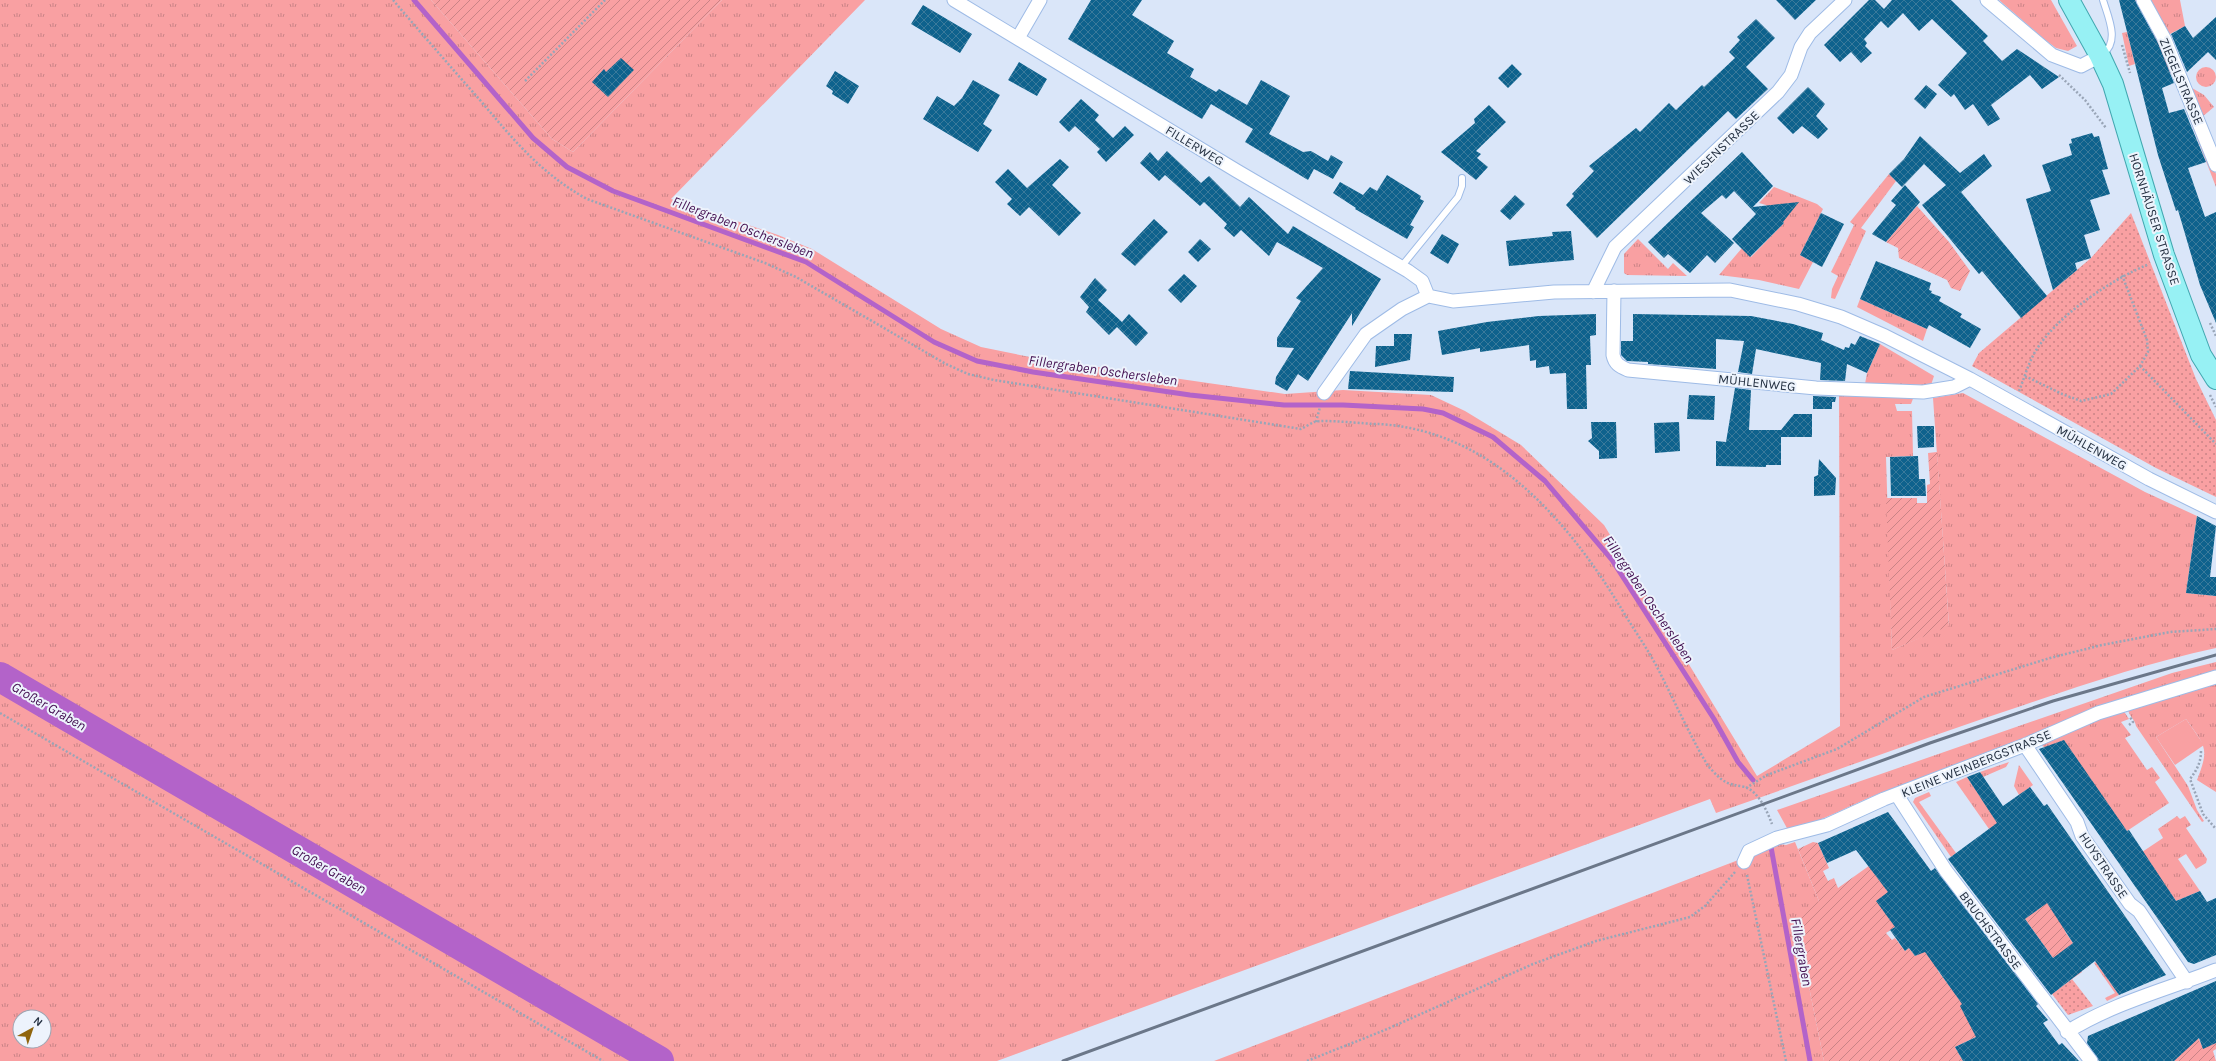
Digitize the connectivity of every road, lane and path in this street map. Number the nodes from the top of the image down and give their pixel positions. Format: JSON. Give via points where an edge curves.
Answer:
{"nodes":[{"id":1,"x":393,"y":0,"type":"edge"},
{"id":2,"x":605,"y":0,"type":"edge"},
{"id":3,"x":954,"y":0,"type":"edge"},
{"id":4,"x":1040,"y":0,"type":"edge"},
{"id":5,"x":1845,"y":0,"type":"edge"},
{"id":6,"x":1987,"y":0,"type":"edge"},
{"id":7,"x":2069,"y":0,"type":"edge"},
{"id":8,"x":2103,"y":0,"type":"edge"},
{"id":9,"x":2143,"y":0,"type":"edge"},
{"id":10,"x":1018,"y":38,"type":"junction"},
{"id":11,"x":2122,"y":44,"type":"dead end"},
{"id":12,"x":2100,"y":56,"type":"junction"},
{"id":13,"x":2057,"y":72,"type":"dead end"},
{"id":14,"x":2132,"y":81,"type":"dead end"},
{"id":15,"x":525,"y":82,"type":"dead end"},
{"id":16,"x":2107,"y":129,"type":"dead end"},
{"id":17,"x":2216,"y":164,"type":"edge"},
{"id":18,"x":1462,"y":178,"type":"dead end"},
{"id":19,"x":2155,"y":261,"type":"dead end"},
{"id":20,"x":1401,"y":267,"type":"junction"},
{"id":21,"x":2122,"y":275,"type":"junction"},
{"id":22,"x":1614,"y":291,"type":"junction"},
{"id":23,"x":1593,"y":292,"type":"junction"},
{"id":24,"x":1428,"y":296,"type":"junction"},
{"id":25,"x":2209,"y":320,"type":"dead end"},
{"id":26,"x":2216,"y":336,"type":"edge"},
{"id":27,"x":2140,"y":366,"type":"junction"},
{"id":28,"x":2025,"y":376,"type":"junction"},
{"id":29,"x":2213,"y":378,"type":"edge"},
{"id":30,"x":1970,"y":379,"type":"junction"},
{"id":31,"x":1324,"y":394,"type":"dead end"},
{"id":32,"x":2013,"y":402,"type":"junction"},
{"id":33,"x":2216,"y":407,"type":"edge"},
{"id":34,"x":1319,"y":410,"type":"dead end"},
{"id":35,"x":1316,"y":422,"type":"junction"},
{"id":36,"x":2216,"y":444,"type":"edge"},
{"id":37,"x":2216,"y":512,"type":"edge"},
{"id":38,"x":2216,"y":629,"type":"edge"},
{"id":39,"x":2216,"y":677,"type":"edge"},
{"id":40,"x":0,"y":713,"type":"edge"},
{"id":41,"x":2025,"y":745,"type":"junction"},
{"id":42,"x":2201,"y":750,"type":"dead end"},
{"id":43,"x":1746,"y":788,"type":"junction"},
{"id":44,"x":1897,"y":795,"type":"junction"},
{"id":45,"x":2216,"y":829,"type":"edge"},
{"id":46,"x":1777,"y":838,"type":"junction"},
{"id":47,"x":1744,"y":862,"type":"junction"},
{"id":48,"x":2216,"y":970,"type":"edge"},
{"id":49,"x":2187,"y":982,"type":"junction"},
{"id":50,"x":2067,"y":1032,"type":"junction"},
{"id":51,"x":603,"y":1061,"type":"edge"},
{"id":52,"x":1307,"y":1061,"type":"edge"},
{"id":53,"x":1786,"y":1061,"type":"edge"},
{"id":54,"x":2091,"y":1061,"type":"edge"}],
"edges":[{"from":1,"to":35,"type":"path","via":[[522,150],[566,188],[587,199],[765,263],[796,277],[946,364],[968,374],[994,380],[1301,429]]},
{"from":2,"to":15,"type":"path"},
{"from":3,"to":10,"type":"street","name":"FILLERWEG"},
{"from":4,"to":10,"type":"street"},
{"from":5,"to":23,"type":"street","name":"WIESENSTRASSE","via":[[1810,33],[1801,47],[1791,75],[1778,92],[1616,247]]},
{"from":6,"to":12,"type":"street","via":[[2052,55],[2081,66]]},
{"from":7,"to":12,"type":"main road","name":"HORNHÄUSER STRASSE"},
{"from":8,"to":12,"type":"lane","via":[[2112,36],[2110,49]]},
{"from":9,"to":17,"type":"street","name":"ZIEGELSTRASSE","via":[[2164,40]]},
{"from":10,"to":20,"type":"street","name":"FILLERWEG"},
{"from":11,"to":14,"type":"path"},
{"from":12,"to":29,"type":"main road","name":"HORNHÄUSER STRASSE","via":[[2119,104],[2167,262]]},
{"from":13,"to":16,"type":"path","via":[[2085,100]]},
{"from":18,"to":20,"type":"lane","via":[[1458,197]]},
{"from":19,"to":21,"type":"path"},
{"from":20,"to":24,"type":"street","name":"FILLERWEG","via":[[1422,281]]},
{"from":21,"to":27,"type":"path","via":[[2147,340],[2148,352]]},
{"from":21,"to":28,"type":"path","via":[[2098,291],[2048,334],[2034,352]]},
{"from":22,"to":23,"type":"street","name":"MÜHLENWEG"},
{"from":22,"to":30,"type":"street","name":"MÜHLENWEG","via":[[1730,290],[1798,304],[1841,317],[1885,336]]},
{"from":22,"to":30,"type":"street","name":"MÜHLENWEG","via":[[1613,354],[1620,367],[1628,370],[1816,388],[1923,392],[1954,387]]},
{"from":23,"to":24,"type":"street","name":"MÜHLENWEG","via":[[1554,292],[1453,301]]},
{"from":24,"to":31,"type":"street","via":[[1402,309],[1366,334]]},
{"from":25,"to":26,"type":"path"},
{"from":27,"to":28,"type":"path","via":[[2111,394],[2081,401]]},
{"from":27,"to":36,"type":"path"},
{"from":28,"to":32,"type":"path"},
{"from":29,"to":33,"type":"path"},
{"from":30,"to":32,"type":"street","name":"MÜHLENWEG"},
{"from":32,"to":37,"type":"street","name":"MÜHLENWEG","via":[[2149,479]]},
{"from":34,"to":35,"type":"path"},
{"from":35,"to":43,"type":"path","via":[[1421,429],[1487,460],[1520,483],[1555,517],[1604,580],[1656,665],[1708,766],[1721,779],[1733,786]]},
{"from":38,"to":43,"type":"path","via":[[2170,632],[2102,645],[2050,658],[1924,697],[1837,749],[1767,775]]},
{"from":39,"to":41,"type":"street","name":"KLEINE WEINBERGSTRASSE","via":[[2098,713]]},
{"from":40,"to":51,"type":"path"},
{"from":41,"to":44,"type":"street","name":"KLEINE WEINBERGSTRASSE"},
{"from":41,"to":49,"type":"street","name":"HUYSTRASSE","via":[[2077,822],[2082,836],[2130,904],[2139,910]]},
{"from":42,"to":45,"type":"path","via":[[2198,765],[2190,779],[2203,814]]},
{"from":43,"to":46,"type":"path","via":[[1755,794],[1767,811]]},
{"from":44,"to":46,"type":"street","name":"KLEINE WEINBERGSTRASSE","via":[[1827,825]]},
{"from":44,"to":50,"type":"street","name":"BRUCHSTRASSE","via":[[1946,871]]},
{"from":46,"to":47,"type":"street","name":"KLEINE WEINBERGSTRASSE","via":[[1749,851]]},
{"from":47,"to":52,"type":"path","via":[[1705,906],[1690,917],[1596,941],[1533,964],[1385,1030]]},
{"from":47,"to":53,"type":"path"},
{"from":48,"to":49,"type":"street"},
{"from":49,"to":50,"type":"street","via":[[2160,989]]},
{"from":50,"to":54,"type":"street","name":"BRUCHSTRASSE"}]}
